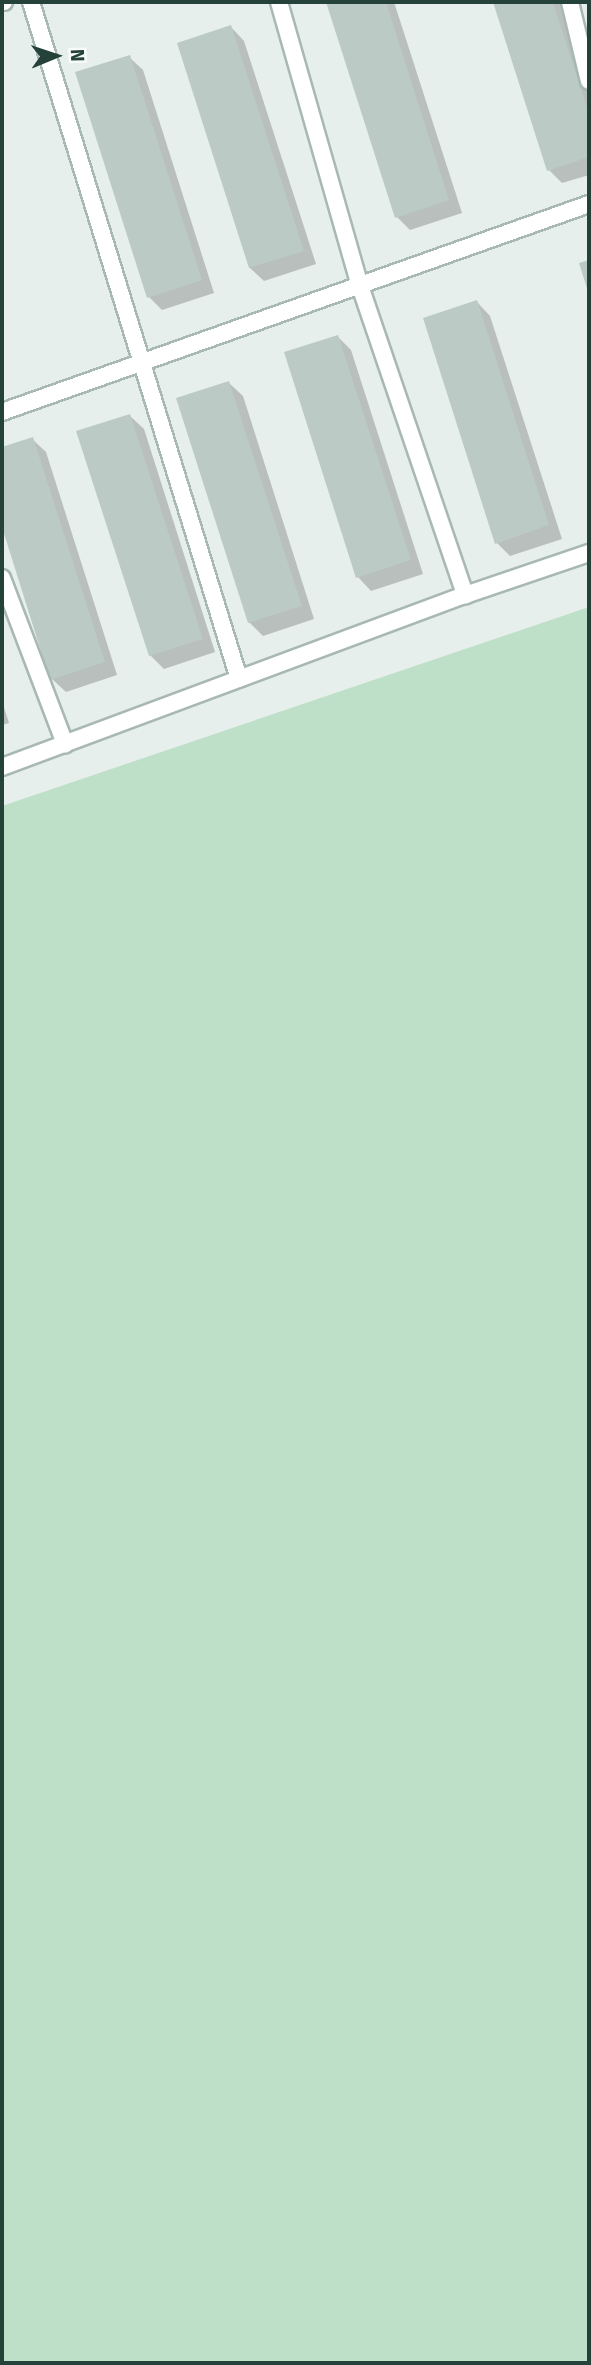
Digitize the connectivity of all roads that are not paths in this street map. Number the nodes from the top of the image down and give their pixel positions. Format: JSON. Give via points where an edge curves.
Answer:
{"nodes":[{"id":1,"x":31,"y":2,"type":"edge"},
{"id":2,"x":279,"y":2,"type":"edge"},
{"id":3,"x":570,"y":2,"type":"edge"},
{"id":4,"x":589,"y":81,"type":"edge"},
{"id":5,"x":589,"y":204,"type":"edge"},
{"id":6,"x":359,"y":283,"type":"junction"},
{"id":7,"x":141,"y":361,"type":"junction"},
{"id":8,"x":2,"y":412,"type":"edge"},
{"id":9,"x":589,"y":552,"type":"edge"},
{"id":10,"x":2,"y":578,"type":"edge"},
{"id":11,"x":465,"y":595,"type":"junction"},
{"id":12,"x":239,"y":679,"type":"junction"},
{"id":13,"x":65,"y":744,"type":"junction"},
{"id":14,"x":2,"y":767,"type":"edge"}],
"edges":[{"from":1,"to":7,"type":"lane"},
{"from":2,"to":6,"type":"lane"},
{"from":3,"to":4,"type":"lane"},
{"from":5,"to":6,"type":"lane"},
{"from":6,"to":7,"type":"lane"},
{"from":6,"to":11,"type":"lane"},
{"from":7,"to":8,"type":"lane"},
{"from":7,"to":12,"type":"lane"},
{"from":9,"to":11,"type":"lane"},
{"from":10,"to":13,"type":"lane"},
{"from":11,"to":12,"type":"lane"},
{"from":12,"to":13,"type":"lane"},
{"from":13,"to":14,"type":"lane"}]}
